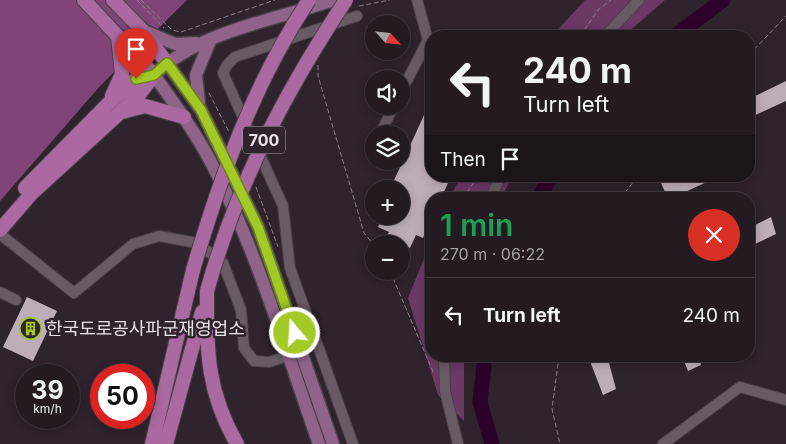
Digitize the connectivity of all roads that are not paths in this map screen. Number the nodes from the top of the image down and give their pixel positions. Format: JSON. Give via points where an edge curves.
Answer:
{"nodes":[{"id":1,"x":84,"y":0,"type":"edge"},
{"id":2,"x":113,"y":0,"type":"edge"},
{"id":3,"x":309,"y":0,"type":"edge"},
{"id":4,"x":333,"y":0,"type":"edge"},
{"id":5,"x":346,"y":0,"type":"edge"},
{"id":6,"x":417,"y":0,"type":"edge"},
{"id":7,"x":639,"y":0,"type":"edge"},
{"id":8,"x":357,"y":16,"type":"dead end"},
{"id":9,"x":142,"y":30,"type":"junction"},
{"id":10,"x":425,"y":30,"type":"edge"},
{"id":11,"x":610,"y":30,"type":"edge"},
{"id":12,"x":118,"y":36,"type":"junction"},
{"id":13,"x":210,"y":41,"type":"junction"},
{"id":14,"x":425,"y":46,"type":"edge"},
{"id":15,"x":167,"y":63,"type":"junction"},
{"id":16,"x":154,"y":75,"type":"junction"},
{"id":17,"x":410,"y":75,"type":"edge"},
{"id":18,"x":112,"y":108,"type":"junction"},
{"id":19,"x":201,"y":110,"type":"junction"},
{"id":20,"x":184,"y":117,"type":"junction"},
{"id":21,"x":0,"y":217,"type":"edge"},
{"id":22,"x":0,"y":230,"type":"edge"},
{"id":23,"x":0,"y":234,"type":"edge"},
{"id":24,"x":207,"y":291,"type":"junction"},
{"id":25,"x":0,"y":292,"type":"edge"},
{"id":26,"x":16,"y":300,"type":"dead end"},
{"id":27,"x":288,"y":356,"type":"junction"},
{"id":28,"x":444,"y":362,"type":"edge"},
{"id":29,"x":786,"y":400,"type":"edge"},
{"id":30,"x":152,"y":444,"type":"edge"},
{"id":31,"x":166,"y":444,"type":"edge"},
{"id":32,"x":237,"y":444,"type":"edge"},
{"id":33,"x":319,"y":444,"type":"edge"},
{"id":34,"x":333,"y":444,"type":"edge"},
{"id":35,"x":353,"y":444,"type":"edge"},
{"id":36,"x":458,"y":444,"type":"edge"},
{"id":37,"x":663,"y":444,"type":"edge"}],
"edges":[{"from":1,"to":12,"type":"highway"},
{"from":2,"to":9,"type":"highway"},
{"from":3,"to":30,"type":"highway","number":"700","bridge":true,"via":[[279,49],[235,141],[213,202],[193,270]]},
{"from":4,"to":13,"type":"main road","via":[[232,31]]},
{"from":5,"to":24,"type":"highway","number":"700","bridge":true,"via":[[298,74],[270,127],[236,201]]},
{"from":6,"to":10,"type":"street"},
{"from":7,"to":11,"type":"street"},
{"from":8,"to":35,"type":"street","via":[[235,57],[223,73],[283,206],[290,268]]},
{"from":9,"to":13,"type":"main road","via":[[175,44]]},
{"from":9,"to":15,"type":"highway"},
{"from":12,"to":16,"type":"highway"},
{"from":12,"to":18,"type":"highway","via":[[122,74]]},
{"from":13,"to":15,"type":"main road"},
{"from":13,"to":19,"type":"main road","via":[[196,75]]},
{"from":14,"to":17,"type":"street"},
{"from":15,"to":16,"type":"main road"},
{"from":15,"to":19,"type":"main road"},
{"from":16,"to":18,"type":"highway","via":[[136,79]]},
{"from":16,"to":20,"type":"main road"},
{"from":18,"to":20,"type":"highway","via":[[145,106]]},
{"from":18,"to":21,"type":"highway","via":[[47,164]]},
{"from":18,"to":22,"type":"highway"},
{"from":19,"to":34,"type":"main road","via":[[266,246]]},
{"from":20,"to":27,"type":"main road","via":[[217,174],[247,242]]},
{"from":23,"to":27,"type":"street","via":[[74,293],[134,244],[159,236],[197,243],[223,263],[241,310],[244,348],[254,361],[269,362]]},
{"from":24,"to":31,"type":"highway","number":"700"},
{"from":24,"to":32,"type":"highway","via":[[206,348],[211,378],[218,405]]},
{"from":25,"to":26,"type":"street"},
{"from":27,"to":33,"type":"main road"},
{"from":28,"to":36,"type":"street","via":[[445,391]]},
{"from":29,"to":37,"type":"street","via":[[740,387]]}]}
